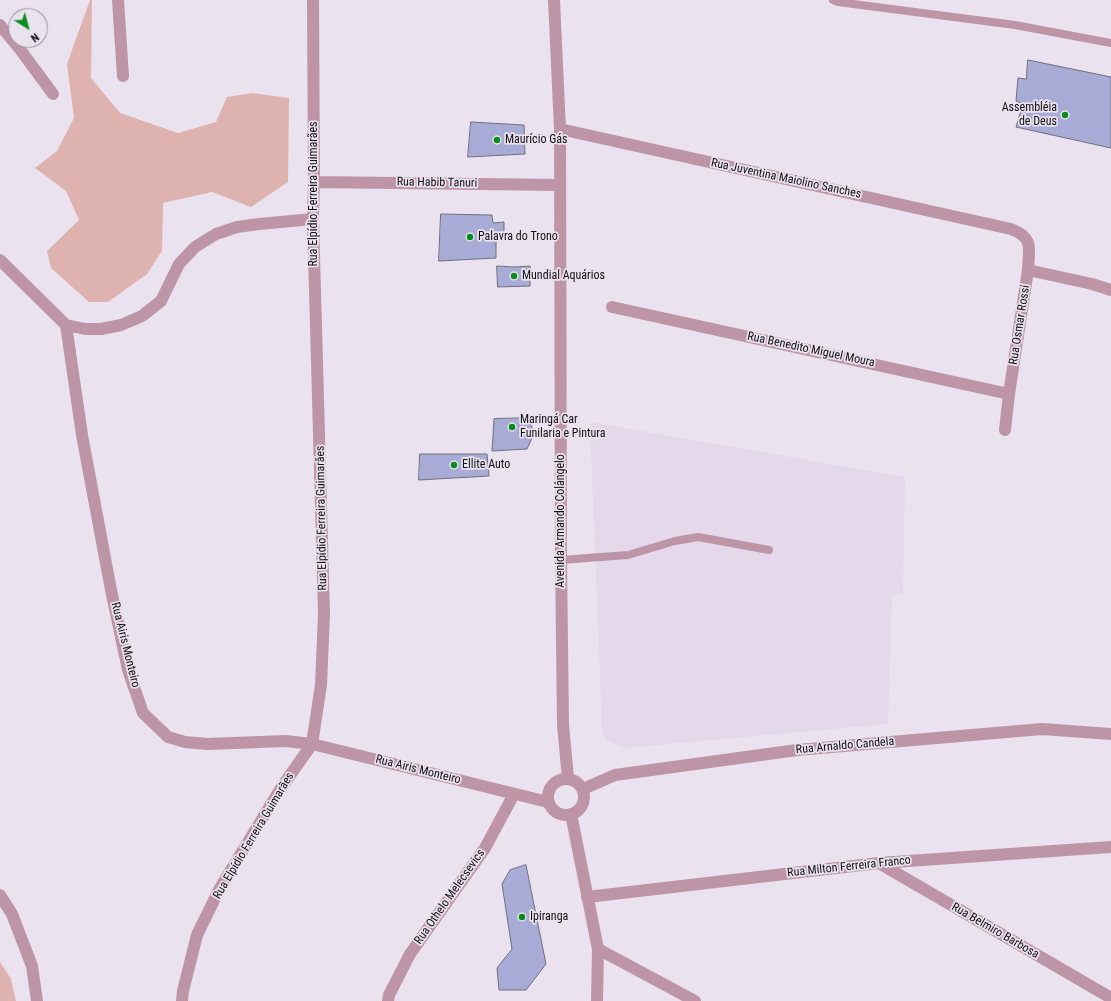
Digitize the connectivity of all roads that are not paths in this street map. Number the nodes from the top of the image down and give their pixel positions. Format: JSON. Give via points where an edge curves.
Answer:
{"nodes":[{"id":1,"x":118,"y":0,"type":"edge"},
{"id":2,"x":313,"y":0,"type":"edge"},
{"id":3,"x":554,"y":0,"type":"edge"},
{"id":4,"x":833,"y":0,"type":"edge"},
{"id":5,"x":0,"y":25,"type":"edge"},
{"id":6,"x":1111,"y":43,"type":"edge"},
{"id":7,"x":123,"y":76,"type":"dead end"},
{"id":8,"x":53,"y":94,"type":"dead end"},
{"id":9,"x":560,"y":129,"type":"junction"},
{"id":10,"x":314,"y":182,"type":"junction"},
{"id":11,"x":560,"y":185,"type":"junction"},
{"id":12,"x":313,"y":219,"type":"junction"},
{"id":13,"x":1011,"y":229,"type":"joint"},
{"id":14,"x":0,"y":260,"type":"edge"},
{"id":15,"x":1028,"y":270,"type":"junction"},
{"id":16,"x":1111,"y":290,"type":"edge"},
{"id":17,"x":612,"y":307,"type":"dead end"},
{"id":18,"x":66,"y":325,"type":"junction"},
{"id":19,"x":1009,"y":394,"type":"junction"},
{"id":20,"x":1005,"y":430,"type":"dead end"},
{"id":21,"x":769,"y":550,"type":"dead end"},
{"id":22,"x":561,"y":560,"type":"junction"},
{"id":23,"x":1111,"y":734,"type":"edge"},
{"id":24,"x":312,"y":744,"type":"junction"},
{"id":25,"x":568,"y":778,"type":"junction"},
{"id":26,"x":583,"y":789,"type":"junction"},
{"id":27,"x":514,"y":794,"type":"junction"},
{"id":28,"x":548,"y":802,"type":"junction"},
{"id":29,"x":572,"y":814,"type":"junction"},
{"id":30,"x":1111,"y":847,"type":"edge"},
{"id":31,"x":878,"y":863,"type":"junction"},
{"id":32,"x":0,"y":895,"type":"edge"},
{"id":33,"x":587,"y":897,"type":"junction"},
{"id":34,"x":598,"y":949,"type":"junction"},
{"id":35,"x":1111,"y":998,"type":"edge"},
{"id":36,"x":37,"y":1001,"type":"edge"},
{"id":37,"x":182,"y":1001,"type":"edge"},
{"id":38,"x":388,"y":1001,"type":"edge"},
{"id":39,"x":597,"y":1001,"type":"edge"},
{"id":40,"x":695,"y":1001,"type":"edge"}],
"edges":[{"from":1,"to":7,"type":"street"},
{"from":2,"to":10,"type":"street","name":"Rua Elpídio Ferreira Guimarães"},
{"from":3,"to":9,"type":"street","name":"Avenida Armando Colângelo"},
{"from":4,"to":6,"type":"lane","via":[[1015,25]]},
{"from":5,"to":8,"type":"street"},
{"from":9,"to":11,"type":"street","name":"Avenida Armando Colângelo"},
{"from":9,"to":13,"type":"street","name":"Rua Juventina Maiolino Sanches"},
{"from":10,"to":11,"type":"street","name":"Rua Habib Tanuri"},
{"from":10,"to":12,"type":"street","name":"Rua Elpídio Ferreira Guimarães"},
{"from":11,"to":22,"type":"street","name":"Avenida Armando Colângelo"},
{"from":12,"to":18,"type":"street","via":[[237,227],[216,234],[195,247],[179,264],[161,301],[142,316],[121,325],[101,329],[85,330]]},
{"from":12,"to":24,"type":"street","name":"Rua Elpídio Ferreira Guimarães","via":[[324,613],[321,685]]},
{"from":13,"to":15,"type":"street","name":"Rua Osmar Rossi","via":[[1022,233],[1028,240]]},
{"from":14,"to":18,"type":"street"},
{"from":15,"to":16,"type":"street"},
{"from":15,"to":19,"type":"street","name":"Rua Osmar Rossi"},
{"from":17,"to":19,"type":"street","name":"Rua Benedito Miguel Moura"},
{"from":18,"to":24,"type":"street","name":"Rua Airis Monteiro","via":[[82,435],[112,590],[128,670],[143,713],[168,737],[185,742],[207,744],[286,741]]},
{"from":19,"to":20,"type":"street","name":"Rua Osmar Rossi"},
{"from":21,"to":22,"type":"lane","via":[[698,537],[628,555]]},
{"from":22,"to":25,"type":"street","name":"Avenida Armando Colângelo","via":[[563,725]]},
{"from":23,"to":26,"type":"street","name":"Rua Arnaldo Candela","via":[[1042,730],[797,750],[615,775]]},
{"from":24,"to":27,"type":"street","name":"Rua Airis Monteiro"},
{"from":24,"to":37,"type":"street","name":"Rua Elpídio Ferreira Guimarães","via":[[281,788],[220,888],[197,935]]},
{"from":25,"to":26,"type":"street"},
{"from":25,"to":28,"type":"street","via":[[551,786],[548,791]]},
{"from":26,"to":29,"type":"street","via":[[584,802],[577,812]]},
{"from":27,"to":28,"type":"street","name":"Rua Airis Monteiro"},
{"from":27,"to":38,"type":"street","name":"Rua Othelo Melecsevics","via":[[485,848],[410,954]]},
{"from":28,"to":29,"type":"street","via":[[551,808],[560,814]]},
{"from":29,"to":33,"type":"street"},
{"from":30,"to":31,"type":"street","name":"Rua Milton Ferreira Franco"},
{"from":31,"to":33,"type":"street","name":"Rua Milton Ferreira Franco"},
{"from":31,"to":35,"type":"street","name":"Rua Belmiro Barbosa"},
{"from":32,"to":36,"type":"street","via":[[12,914],[32,966]]},
{"from":33,"to":34,"type":"street"},
{"from":34,"to":39,"type":"street"},
{"from":34,"to":40,"type":"street"}]}
